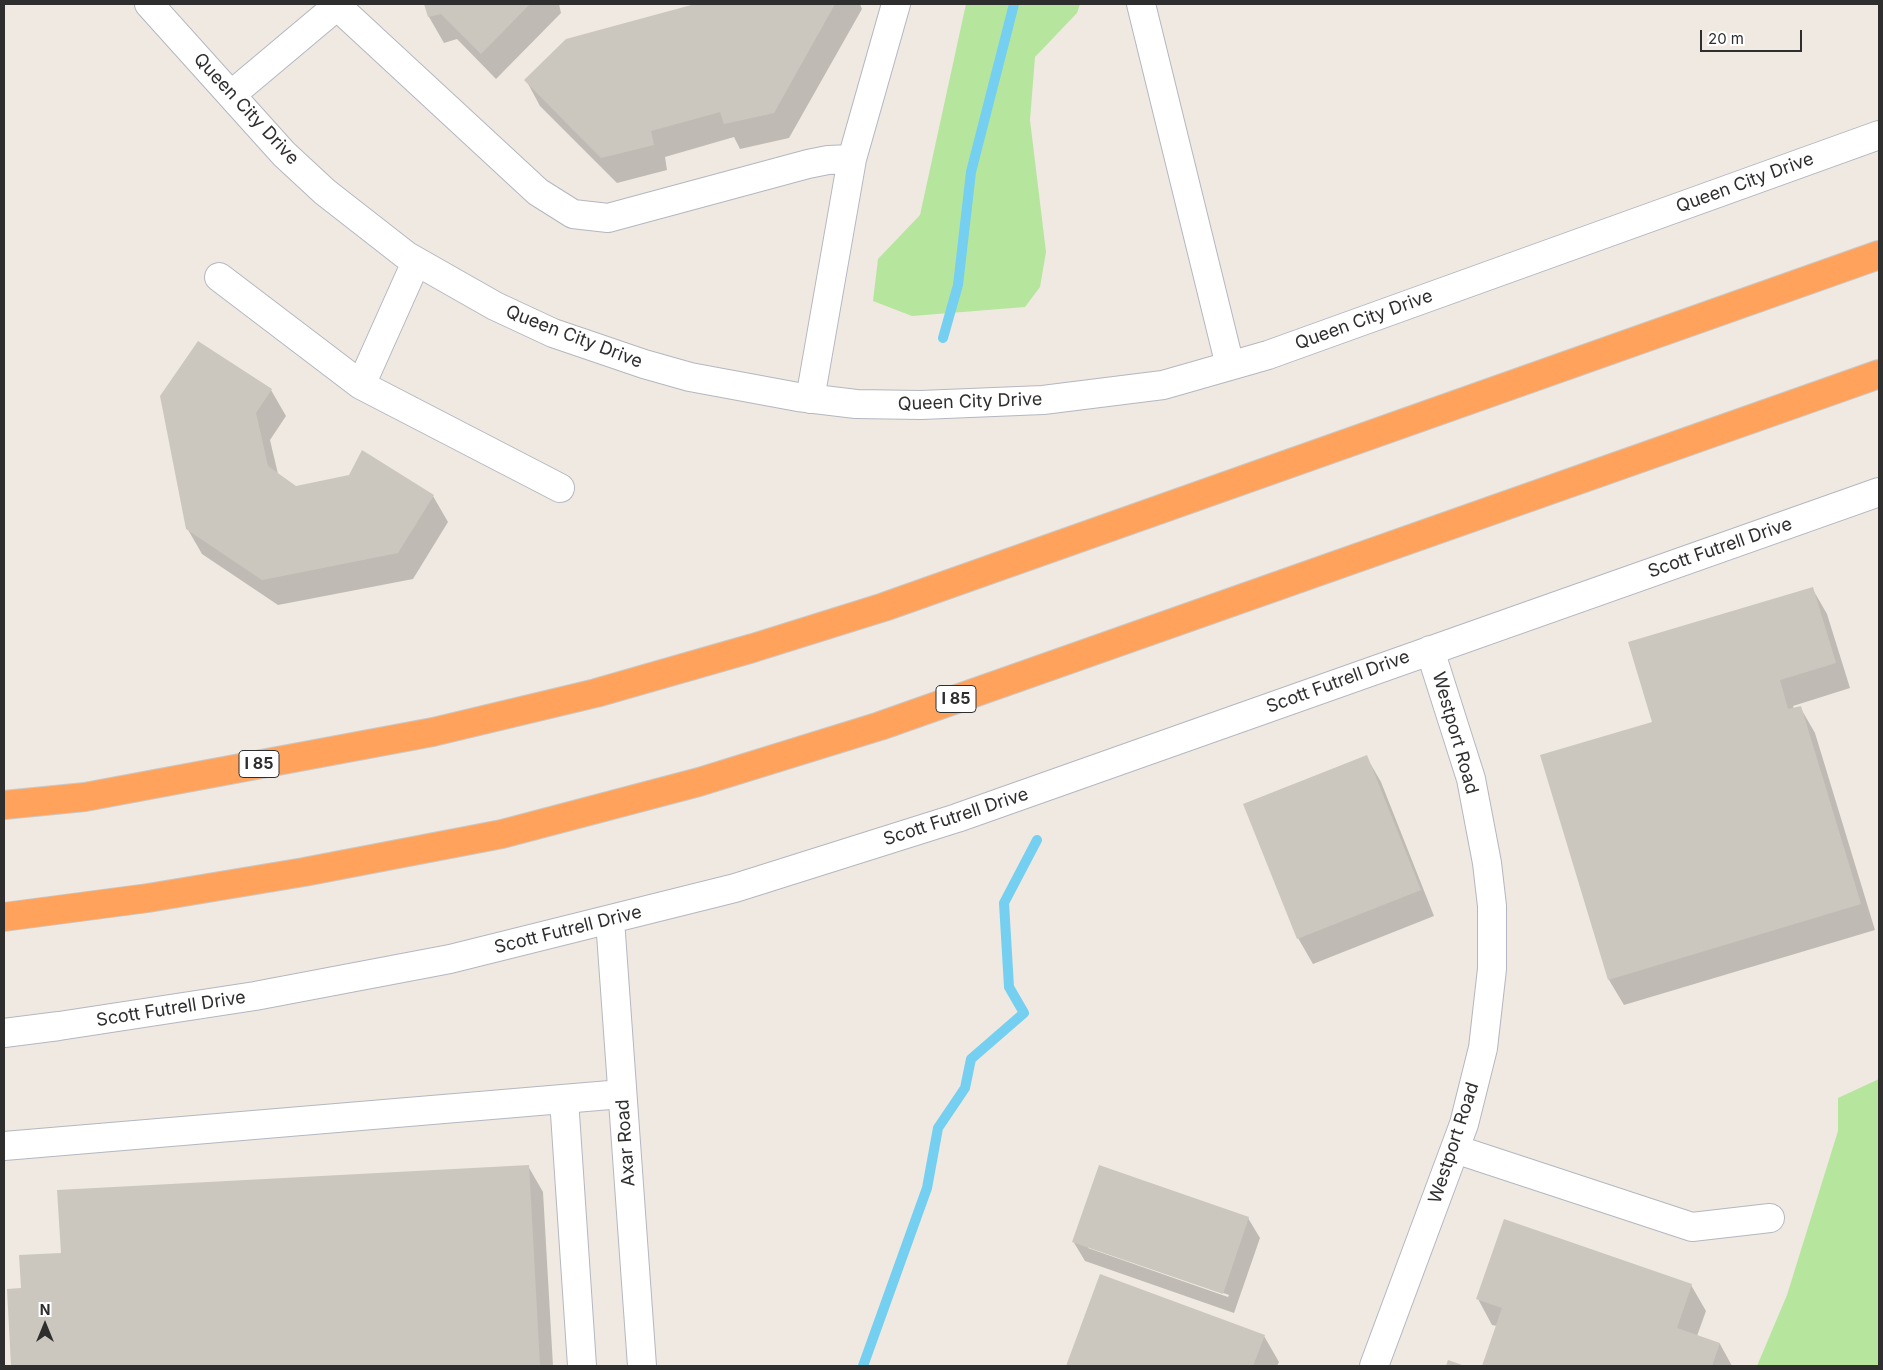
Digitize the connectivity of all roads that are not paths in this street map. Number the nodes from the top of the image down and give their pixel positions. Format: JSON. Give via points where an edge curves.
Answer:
{"nodes":[{"id":1,"x":149,"y":4,"type":"edge"},
{"id":2,"x":896,"y":4,"type":"edge"},
{"id":3,"x":1141,"y":4,"type":"edge"},
{"id":4,"x":337,"y":5,"type":"edge"},
{"id":5,"x":231,"y":95,"type":"junction"},
{"id":6,"x":1879,"y":135,"type":"edge"},
{"id":7,"x":852,"y":159,"type":"junction"},
{"id":8,"x":1879,"y":255,"type":"edge"},
{"id":9,"x":416,"y":262,"type":"junction"},
{"id":10,"x":219,"y":278,"type":"dead end"},
{"id":11,"x":1230,"y":366,"type":"junction"},
{"id":12,"x":1879,"y":374,"type":"edge"},
{"id":13,"x":361,"y":385,"type":"junction"},
{"id":14,"x":810,"y":399,"type":"junction"},
{"id":15,"x":560,"y":488,"type":"dead end"},
{"id":16,"x":1879,"y":492,"type":"edge"},
{"id":17,"x":1430,"y":650,"type":"junction"},
{"id":18,"x":4,"y":787,"type":"edge"},
{"id":19,"x":85,"y":797,"type":"junction"},
{"id":20,"x":4,"y":805,"type":"edge"},
{"id":21,"x":4,"y":917,"type":"edge"},
{"id":22,"x":610,"y":920,"type":"junction"},
{"id":23,"x":4,"y":1033,"type":"edge"},
{"id":24,"x":622,"y":1094,"type":"junction"},
{"id":25,"x":564,"y":1099,"type":"junction"},
{"id":26,"x":4,"y":1146,"type":"edge"},
{"id":27,"x":1455,"y":1149,"type":"junction"},
{"id":28,"x":1770,"y":1218,"type":"dead end"},
{"id":29,"x":582,"y":1366,"type":"edge"},
{"id":30,"x":642,"y":1366,"type":"edge"},
{"id":31,"x":1374,"y":1366,"type":"edge"}],
"edges":[{"from":1,"to":5,"type":"street","name":"Queen City Drive"},
{"from":2,"to":7,"type":"street"},
{"from":3,"to":11,"type":"street"},
{"from":4,"to":5,"type":"street"},
{"from":4,"to":7,"type":"street","via":[[538,192],[573,214],[608,218],[808,164]]},
{"from":5,"to":9,"type":"street","name":"Queen City Drive","via":[[284,154],[325,192]]},
{"from":6,"to":11,"type":"street","name":"Queen City Drive"},
{"from":7,"to":14,"type":"street"},
{"from":8,"to":19,"type":"highway","number":"I 85","via":[[884,607],[753,648],[596,693],[433,732]]},
{"from":9,"to":13,"type":"street"},
{"from":9,"to":14,"type":"street","name":"Queen City Drive","via":[[495,306],[553,333],[690,377]]},
{"from":10,"to":13,"type":"street"},
{"from":11,"to":14,"type":"street","name":"Queen City Drive","via":[[1163,385],[1043,400],[921,405],[856,404]]},
{"from":12,"to":21,"type":"highway","number":"I 85","via":[[880,726],[699,782],[502,834],[389,856],[148,898]]},
{"from":13,"to":15,"type":"street"},
{"from":16,"to":17,"type":"street","name":"Scott Futrell Drive"},
{"from":17,"to":22,"type":"street","name":"Scott Futrell Drive","via":[[957,818],[735,888]]},
{"from":17,"to":27,"type":"street","name":"Westport Road","via":[[1471,778],[1492,906],[1492,969],[1483,1048]]},
{"from":18,"to":19,"type":"highway"},
{"from":19,"to":20,"type":"highway","number":"I 85"},
{"from":22,"to":23,"type":"street","name":"Scott Futrell Drive","via":[[450,959],[255,996]]},
{"from":22,"to":24,"type":"street","name":"Axar Road"},
{"from":24,"to":25,"type":"street"},
{"from":24,"to":30,"type":"street","name":"Axar Road"},
{"from":25,"to":26,"type":"street"},
{"from":25,"to":29,"type":"street"},
{"from":27,"to":28,"type":"street","via":[[1692,1227]]},
{"from":27,"to":31,"type":"street","name":"Westport Road"}]}
